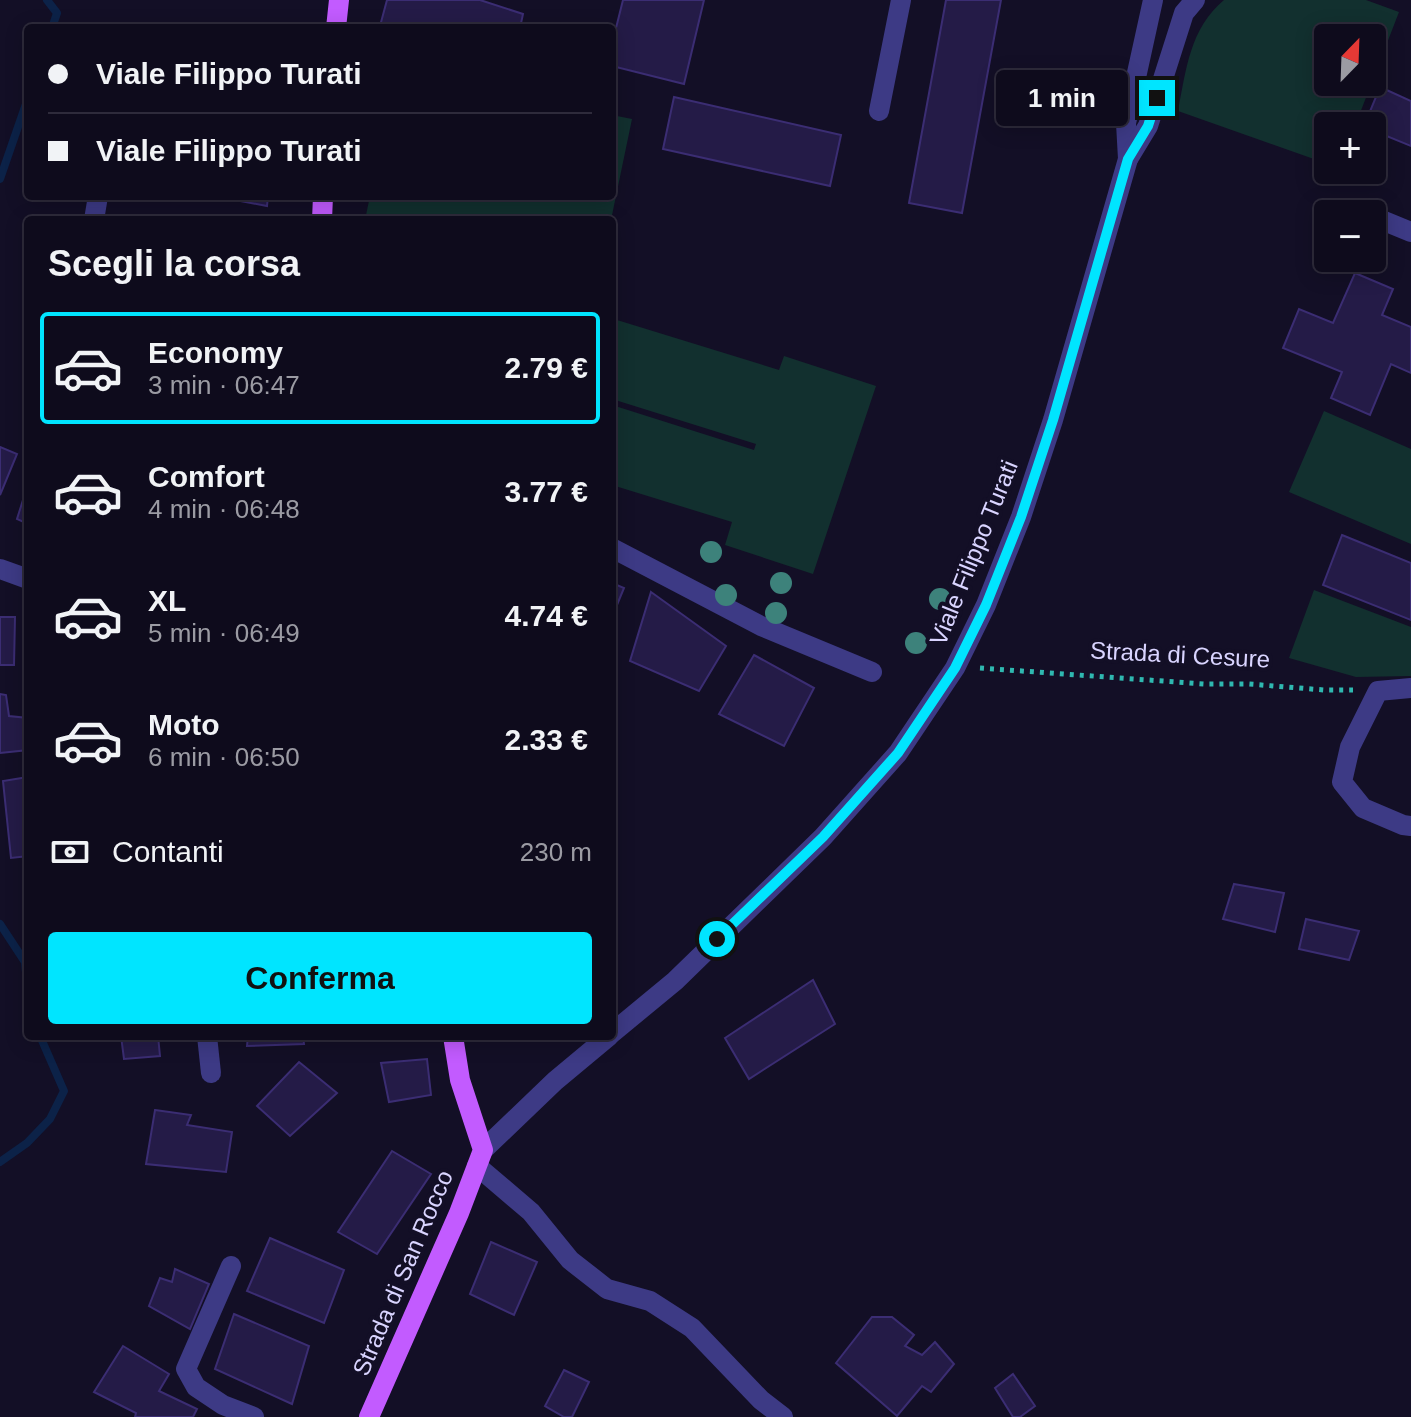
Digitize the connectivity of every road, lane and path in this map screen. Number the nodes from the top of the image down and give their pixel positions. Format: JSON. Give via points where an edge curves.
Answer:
{"nodes":[{"id":1,"x":339,"y":0,"type":"edge"},
{"id":2,"x":901,"y":0,"type":"edge"},
{"id":3,"x":1153,"y":0,"type":"edge"},
{"id":4,"x":1195,"y":0,"type":"edge"},
{"id":5,"x":336,"y":24,"type":"edge"},
{"id":6,"x":879,"y":111,"type":"dead end"},
{"id":7,"x":1128,"y":159,"type":"junction"},
{"id":8,"x":1386,"y":222,"type":"edge"},
{"id":9,"x":1411,"y":232,"type":"edge"},
{"id":10,"x":616,"y":550,"type":"edge"},
{"id":11,"x":0,"y":569,"type":"edge"},
{"id":12,"x":24,"y":578,"type":"edge"},
{"id":13,"x":979,"y":668,"type":"dead end"},
{"id":14,"x":872,"y":672,"type":"dead end"},
{"id":15,"x":1411,"y":688,"type":"edge"},
{"id":16,"x":1378,"y":691,"type":"junction"},
{"id":17,"x":1411,"y":826,"type":"edge"},
{"id":18,"x":616,"y":1029,"type":"edge"},
{"id":19,"x":207,"y":1040,"type":"edge"},
{"id":20,"x":454,"y":1040,"type":"edge"},
{"id":21,"x":603,"y":1040,"type":"edge"},
{"id":22,"x":211,"y":1073,"type":"dead end"},
{"id":23,"x":480,"y":1158,"type":"junction"},
{"id":24,"x":231,"y":1266,"type":"dead end"},
{"id":25,"x":220,"y":1411,"type":"edge"},
{"id":26,"x":254,"y":1417,"type":"edge"},
{"id":27,"x":369,"y":1417,"type":"edge"},
{"id":28,"x":783,"y":1417,"type":"edge"}],
"edges":[{"from":1,"to":5,"type":"main road"},
{"from":2,"to":6,"type":"street"},
{"from":3,"to":7,"type":"street","name":"Viale Filippo Turati","via":[[1126,123]]},
{"from":4,"to":7,"type":"street","name":"Viale Filippo Turati","via":[[1184,13],[1148,126]]},
{"from":7,"to":18,"type":"street","name":"Viale Filippo Turati","via":[[1021,517],[955,668],[898,753],[823,837],[675,981]]},
{"from":8,"to":9,"type":"street"},
{"from":10,"to":14,"type":"street","via":[[761,626]]},
{"from":11,"to":12,"type":"street"},
{"from":13,"to":16,"type":"path","name":"Strada di Cesure"},
{"from":15,"to":16,"type":"street"},
{"from":16,"to":17,"type":"street","via":[[1350,747],[1342,782],[1363,808]]},
{"from":19,"to":22,"type":"street"},
{"from":20,"to":23,"type":"main road"},
{"from":21,"to":23,"type":"street","name":"Viale Filippo Turati"},
{"from":23,"to":27,"type":"main road","name":"Strada di San Rocco"},
{"from":23,"to":28,"type":"street","via":[[570,1260],[607,1289],[650,1301],[692,1328]]},
{"from":24,"to":25,"type":"street","via":[[186,1369]]},
{"from":25,"to":26,"type":"street"}]}
